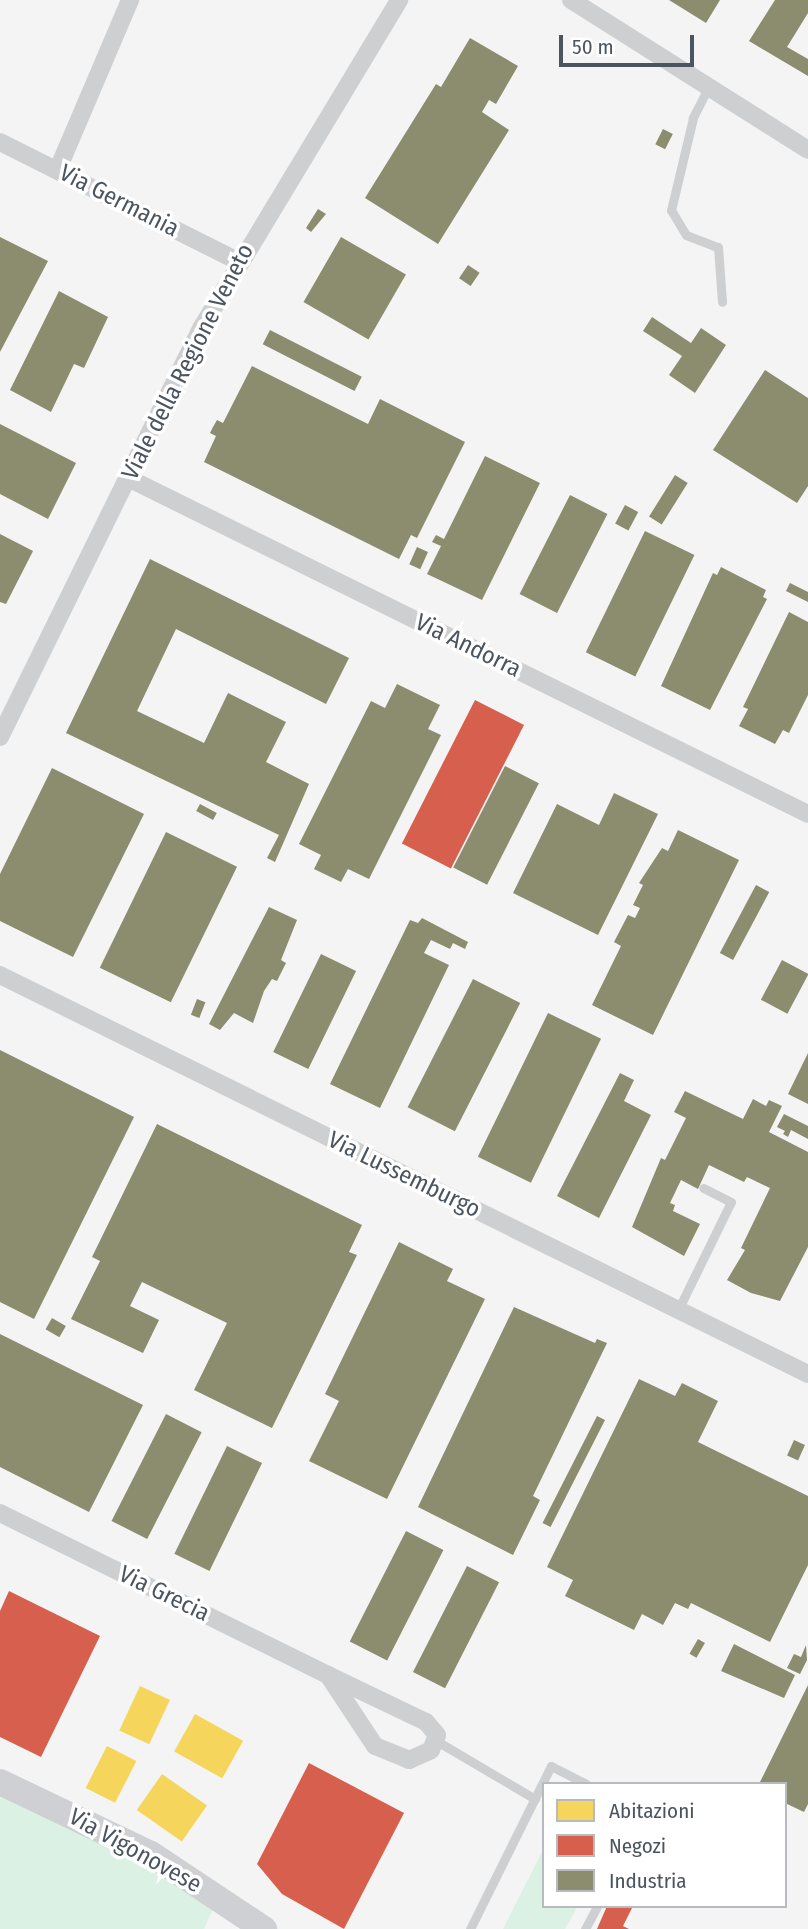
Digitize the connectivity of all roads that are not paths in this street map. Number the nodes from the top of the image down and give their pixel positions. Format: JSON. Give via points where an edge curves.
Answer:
{"nodes":[{"id":1,"x":130,"y":0,"type":"edge"},
{"id":2,"x":399,"y":0,"type":"edge"},
{"id":3,"x":570,"y":0,"type":"edge"},
{"id":4,"x":708,"y":88,"type":"junction"},
{"id":5,"x":0,"y":142,"type":"edge"},
{"id":6,"x":808,"y":150,"type":"edge"},
{"id":7,"x":58,"y":169,"type":"junction"},
{"id":8,"x":238,"y":261,"type":"junction"},
{"id":9,"x":722,"y":302,"type":"dead end"},
{"id":10,"x":128,"y":478,"type":"junction"},
{"id":11,"x":0,"y":737,"type":"edge"},
{"id":12,"x":808,"y":814,"type":"edge"},
{"id":13,"x":0,"y":975,"type":"edge"},
{"id":14,"x":703,"y":1188,"type":"dead end"},
{"id":15,"x":678,"y":1310,"type":"junction"},
{"id":16,"x":808,"y":1374,"type":"edge"},
{"id":17,"x":0,"y":1513,"type":"edge"},
{"id":18,"x":328,"y":1675,"type":"junction"},
{"id":19,"x":435,"y":1740,"type":"junction"},
{"id":20,"x":0,"y":1782,"type":"edge"},
{"id":21,"x":543,"y":1782,"type":"edge"},
{"id":22,"x":582,"y":1782,"type":"edge"},
{"id":23,"x":542,"y":1785,"type":"edge"},
{"id":24,"x":535,"y":1799,"type":"junction"},
{"id":25,"x":596,"y":1908,"type":"edge"},
{"id":26,"x":264,"y":1929,"type":"edge"},
{"id":27,"x":470,"y":1929,"type":"edge"},
{"id":28,"x":585,"y":1929,"type":"edge"}],
"edges":[{"from":1,"to":7,"type":"street"},
{"from":2,"to":8,"type":"street","name":"Viale della Regione Veneto"},
{"from":3,"to":4,"type":"street"},
{"from":4,"to":6,"type":"street"},
{"from":4,"to":9,"type":"lane","via":[[693,118],[671,210],[686,235],[719,247]]},
{"from":5,"to":7,"type":"street","name":"Via Germania"},
{"from":7,"to":8,"type":"street","name":"Via Germania"},
{"from":8,"to":10,"type":"street","name":"Viale della Regione Veneto"},
{"from":10,"to":11,"type":"street","name":"Viale della Regione Veneto"},
{"from":10,"to":12,"type":"street","name":"Via Andorra"},
{"from":13,"to":15,"type":"street","name":"Via Lussemburgo"},
{"from":14,"to":15,"type":"lane","via":[[730,1202]]},
{"from":15,"to":16,"type":"street","name":"Via Lussemburgo"},
{"from":17,"to":18,"type":"street","name":"Via Grecia"},
{"from":18,"to":19,"type":"street","name":"Via Grecia","via":[[426,1722],[437,1735]]},
{"from":18,"to":19,"type":"street","via":[[375,1746],[409,1760],[431,1750]]},
{"from":19,"to":24,"type":"lane"},
{"from":20,"to":26,"type":"main road","name":"Via Vigonovese","via":[[141,1849]]},
{"from":21,"to":22,"type":"lane","via":[[551,1766]]},
{"from":23,"to":24,"type":"lane"},
{"from":24,"to":27,"type":"lane"},
{"from":25,"to":28,"type":"lane"}]}
